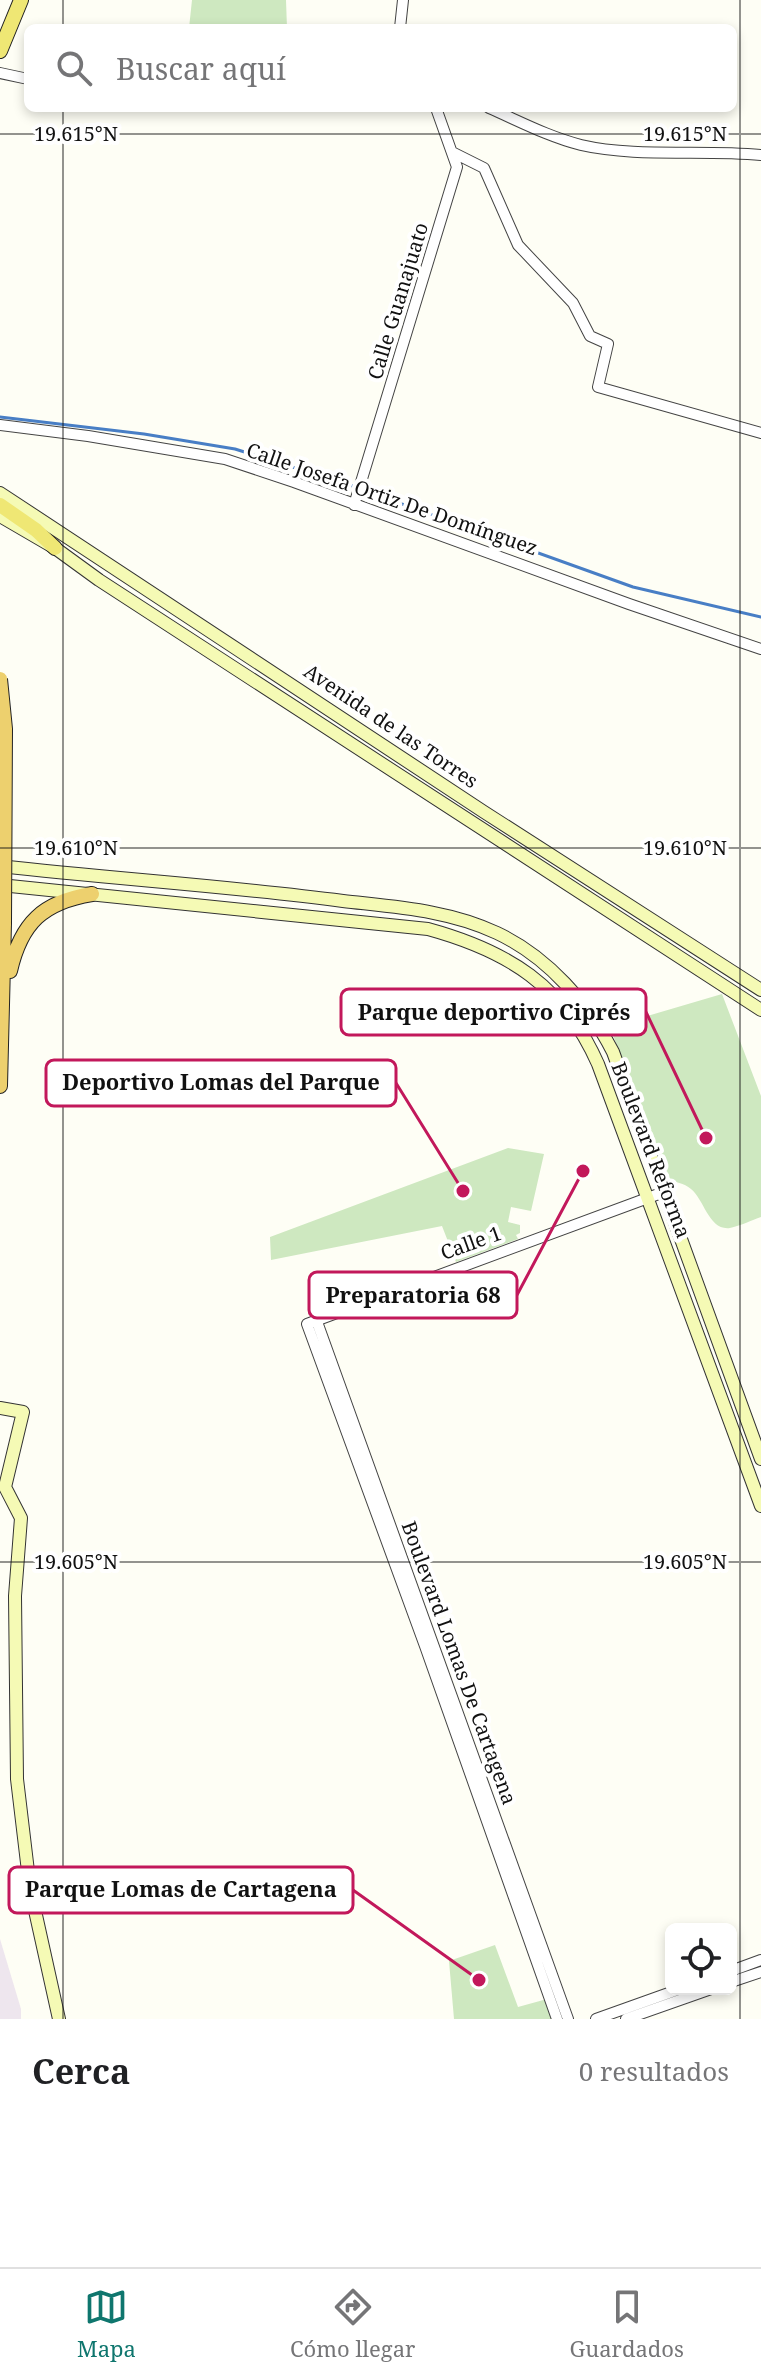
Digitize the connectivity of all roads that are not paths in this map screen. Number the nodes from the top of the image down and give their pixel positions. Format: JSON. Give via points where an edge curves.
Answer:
{"nodes":[{"id":1,"x":21,"y":0,"type":"edge"},
{"id":2,"x":403,"y":0,"type":"edge"},
{"id":3,"x":400,"y":24,"type":"edge"},
{"id":4,"x":0,"y":51,"type":"edge"},
{"id":5,"x":0,"y":73,"type":"edge"},
{"id":6,"x":24,"y":78,"type":"edge"},
{"id":7,"x":437,"y":112,"type":"edge"},
{"id":8,"x":499,"y":112,"type":"edge"},
{"id":9,"x":452,"y":152,"type":"junction"},
{"id":10,"x":761,"y":155,"type":"edge"},
{"id":11,"x":0,"y":425,"type":"edge"},
{"id":12,"x":761,"y":433,"type":"edge"},
{"id":13,"x":0,"y":493,"type":"edge"},
{"id":14,"x":357,"y":494,"type":"junction"},
{"id":15,"x":0,"y":505,"type":"edge"},
{"id":16,"x":0,"y":516,"type":"edge"},
{"id":17,"x":55,"y":548,"type":"junction"},
{"id":18,"x":101,"y":561,"type":"junction"},
{"id":19,"x":122,"y":574,"type":"junction"},
{"id":20,"x":113,"y":589,"type":"junction"},
{"id":21,"x":761,"y":649,"type":"edge"},
{"id":22,"x":0,"y":679,"type":"edge"},
{"id":23,"x":0,"y":866,"type":"edge"},
{"id":24,"x":0,"y":885,"type":"edge"},
{"id":25,"x":92,"y":894,"type":"junction"},
{"id":26,"x":761,"y":990,"type":"edge"},
{"id":27,"x":3,"y":1003,"type":"junction"},
{"id":28,"x":761,"y":1010,"type":"edge"},
{"id":29,"x":0,"y":1086,"type":"edge"},
{"id":30,"x":664,"y":1192,"type":"junction"},
{"id":31,"x":648,"y":1197,"type":"junction"},
{"id":32,"x":311,"y":1321,"type":"joint"},
{"id":33,"x":0,"y":1408,"type":"edge"},
{"id":34,"x":761,"y":1459,"type":"edge"},
{"id":35,"x":761,"y":1506,"type":"edge"},
{"id":36,"x":429,"y":1644,"type":"junction"},
{"id":37,"x":761,"y":1960,"type":"edge"},
{"id":38,"x":737,"y":1969,"type":"edge"},
{"id":39,"x":761,"y":1972,"type":"edge"},
{"id":40,"x":737,"y":1980,"type":"edge"},
{"id":41,"x":665,"y":1994,"type":"edge"},
{"id":42,"x":694,"y":1995,"type":"edge"},
{"id":43,"x":59,"y":2019,"type":"edge"},
{"id":44,"x":557,"y":2019,"type":"edge"},
{"id":45,"x":568,"y":2019,"type":"edge"},
{"id":46,"x":596,"y":2019,"type":"edge"},
{"id":47,"x":626,"y":2019,"type":"edge"}],
"edges":[{"from":1,"to":4,"type":"main road"},
{"from":2,"to":3,"type":"street"},
{"from":5,"to":6,"type":"street"},
{"from":7,"to":9,"type":"street","name":"Calle Guanajuato"},
{"from":8,"to":10,"type":"street","via":[[580,145],[604,149]]},
{"from":9,"to":12,"type":"street","via":[[484,168],[518,245],[573,303],[590,336],[608,344],[598,387]]},
{"from":9,"to":14,"type":"street","name":"Calle Guanajuato","via":[[457,167]]},
{"from":11,"to":14,"type":"street","name":"Calle Josefa Ortiz De Domínguez","via":[[225,459]]},
{"from":13,"to":18,"type":"main road","name":"Avenida de las Torres"},
{"from":14,"to":21,"type":"street","name":"Calle Josefa Ortiz De Domínguez"},
{"from":15,"to":17,"type":"main road"},
{"from":16,"to":17,"type":"main road","name":"Avenida de las Torres"},
{"from":17,"to":18,"type":"main road"},
{"from":17,"to":20,"type":"main road","name":"Avenida de las Torres"},
{"from":18,"to":19,"type":"main road","name":"Avenida de las Torres"},
{"from":19,"to":20,"type":"main road"},
{"from":19,"to":26,"type":"main road","name":"Avenida de las Torres"},
{"from":20,"to":28,"type":"main road","name":"Avenida de las Torres"},
{"from":22,"to":27,"type":"highway","bridge":true,"via":[[5,729]]},
{"from":23,"to":30,"type":"main road","name":"Boulevard Reforma","via":[[407,909],[500,934],[548,967],[598,1022]]},
{"from":24,"to":25,"type":"main road","name":"Boulevard Reforma"},
{"from":25,"to":27,"type":"highway","via":[[54,904],[34,919],[15,950]]},
{"from":25,"to":31,"type":"main road","name":"Boulevard Reforma","via":[[428,929],[493,951],[541,984],[581,1030]]},
{"from":27,"to":29,"type":"highway"},
{"from":30,"to":31,"type":"street","name":"Calle 1"},
{"from":30,"to":34,"type":"main road","name":"Boulevard Reforma"},
{"from":31,"to":32,"type":"street","name":"Calle 1"},
{"from":31,"to":35,"type":"main road","name":"Boulevard Reforma"},
{"from":32,"to":36,"type":"street","name":"Boulevard Lomas De Cartagena"},
{"from":33,"to":43,"type":"main road","via":[[23,1412],[5,1487],[21,1518],[15,1596],[17,1779],[30,1888]]},
{"from":36,"to":44,"type":"street","name":"Boulevard Lomas De Cartagena"},
{"from":36,"to":45,"type":"street","name":"Boulevard Lomas De Cartagena"},
{"from":37,"to":38,"type":"street"},
{"from":39,"to":40,"type":"street"},
{"from":41,"to":46,"type":"street"},
{"from":42,"to":47,"type":"street"}]}
